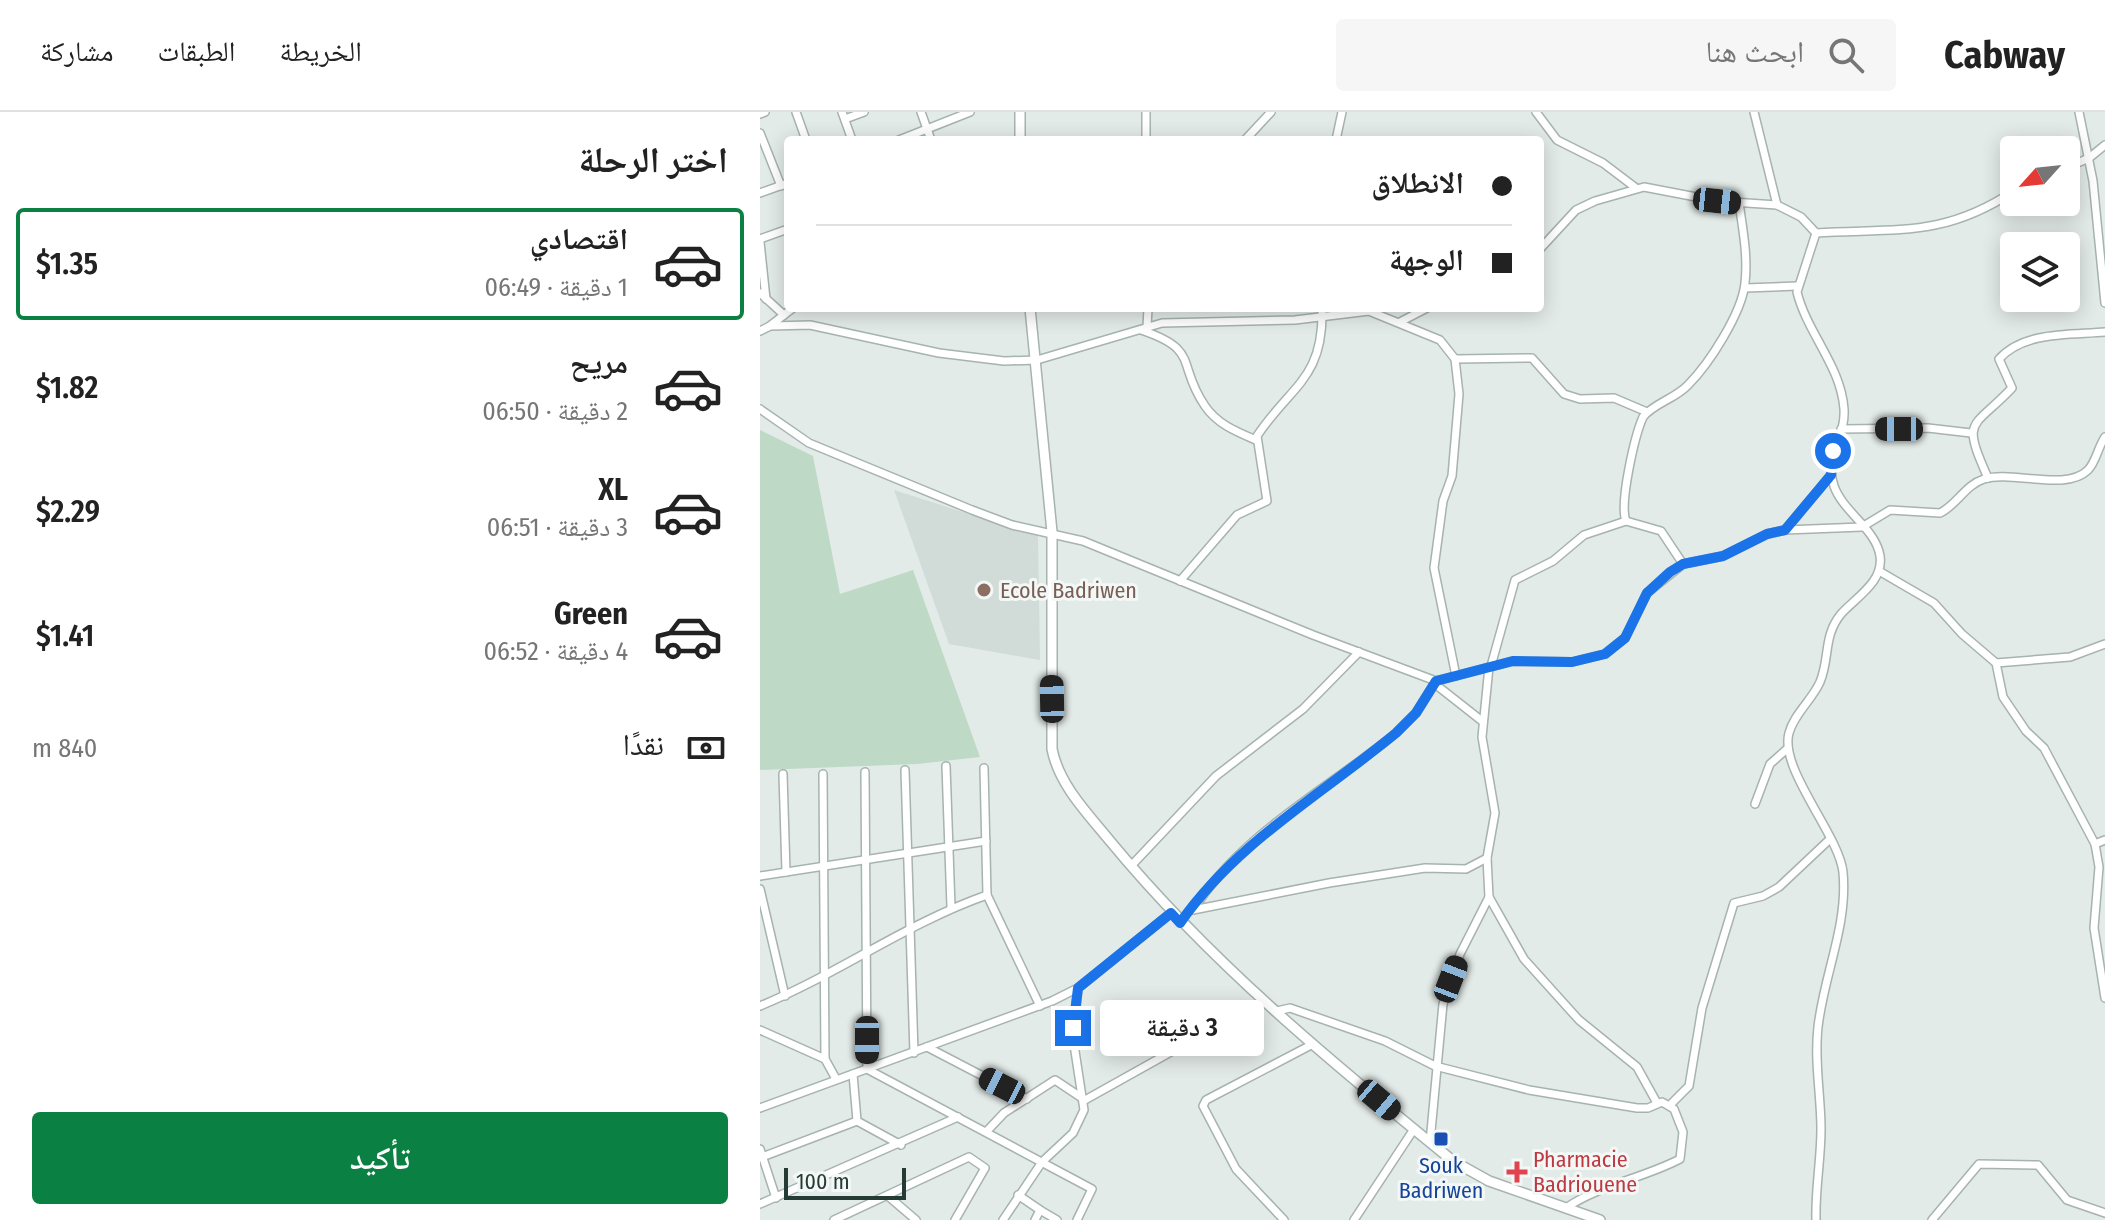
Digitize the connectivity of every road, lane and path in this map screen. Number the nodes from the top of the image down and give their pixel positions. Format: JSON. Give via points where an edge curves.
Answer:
{"nodes":[{"id":1,"x":796,"y":112,"type":"edge"},
{"id":2,"x":864,"y":112,"type":"edge"},
{"id":3,"x":921,"y":112,"type":"edge"},
{"id":4,"x":970,"y":112,"type":"edge"},
{"id":5,"x":1020,"y":112,"type":"edge"},
{"id":6,"x":1146,"y":112,"type":"edge"},
{"id":7,"x":1271,"y":112,"type":"edge"},
{"id":8,"x":1342,"y":112,"type":"edge"},
{"id":9,"x":1536,"y":112,"type":"edge"},
{"id":10,"x":1754,"y":112,"type":"edge"},
{"id":11,"x":2079,"y":112,"type":"edge"},
{"id":12,"x":844,"y":116,"type":"edge"},
{"id":13,"x":927,"y":130,"type":"junction"},
{"id":14,"x":760,"y":133,"type":"edge"},
{"id":15,"x":805,"y":136,"type":"edge"},
{"id":16,"x":851,"y":136,"type":"edge"},
{"id":17,"x":910,"y":136,"type":"edge"},
{"id":18,"x":929,"y":136,"type":"edge"},
{"id":19,"x":1020,"y":136,"type":"edge"},
{"id":20,"x":1146,"y":136,"type":"edge"},
{"id":21,"x":1249,"y":136,"type":"edge"},
{"id":22,"x":1337,"y":136,"type":"edge"},
{"id":23,"x":2105,"y":145,"type":"edge"},
{"id":24,"x":2089,"y":158,"type":"junction"},
{"id":25,"x":2080,"y":162,"type":"edge"},
{"id":26,"x":784,"y":184,"type":"edge"},
{"id":27,"x":1636,"y":188,"type":"junction"},
{"id":28,"x":760,"y":193,"type":"edge"},
{"id":29,"x":2000,"y":200,"type":"edge"},
{"id":30,"x":1739,"y":203,"type":"junction"},
{"id":31,"x":1777,"y":205,"type":"junction"},
{"id":32,"x":784,"y":231,"type":"edge"},
{"id":33,"x":1816,"y":233,"type":"junction"},
{"id":34,"x":760,"y":241,"type":"edge"},
{"id":35,"x":1544,"y":245,"type":"edge"},
{"id":36,"x":1797,"y":286,"type":"junction"},
{"id":37,"x":1745,"y":288,"type":"junction"},
{"id":38,"x":763,"y":296,"type":"edge"},
{"id":39,"x":2105,"y":303,"type":"edge"},
{"id":40,"x":788,"y":312,"type":"edge"},
{"id":41,"x":1031,"y":312,"type":"edge"},
{"id":42,"x":1147,"y":312,"type":"edge"},
{"id":43,"x":1322,"y":312,"type":"edge"},
{"id":44,"x":1356,"y":312,"type":"edge"},
{"id":45,"x":1373,"y":312,"type":"edge"},
{"id":46,"x":1419,"y":312,"type":"edge"},
{"id":47,"x":784,"y":315,"type":"junction"},
{"id":48,"x":1322,"y":318,"type":"junction"},
{"id":49,"x":1400,"y":322,"type":"junction"},
{"id":50,"x":770,"y":326,"type":"junction"},
{"id":51,"x":1143,"y":328,"type":"junction"},
{"id":52,"x":760,"y":331,"type":"edge"},
{"id":53,"x":2105,"y":332,"type":"edge"},
{"id":54,"x":1455,"y":359,"type":"junction"},
{"id":55,"x":1037,"y":360,"type":"junction"},
{"id":56,"x":760,"y":409,"type":"edge"},
{"id":57,"x":1647,"y":412,"type":"junction"},
{"id":58,"x":1841,"y":429,"type":"junction"},
{"id":59,"x":1971,"y":433,"type":"junction"},
{"id":60,"x":2105,"y":437,"type":"edge"},
{"id":61,"x":1256,"y":440,"type":"junction"},
{"id":62,"x":1831,"y":475,"type":"junction"},
{"id":63,"x":1988,"y":478,"type":"junction"},
{"id":64,"x":1626,"y":521,"type":"junction"},
{"id":65,"x":1862,"y":527,"type":"junction"},
{"id":66,"x":1785,"y":530,"type":"junction"},
{"id":67,"x":1052,"y":532,"type":"junction"},
{"id":68,"x":1683,"y":564,"type":"junction"},
{"id":69,"x":1879,"y":571,"type":"junction"},
{"id":70,"x":1180,"y":581,"type":"junction"},
{"id":71,"x":2105,"y":644,"type":"edge"},
{"id":72,"x":1359,"y":652,"type":"junction"},
{"id":73,"x":1996,"y":663,"type":"junction"},
{"id":74,"x":1490,"y":666,"type":"junction"},
{"id":75,"x":1456,"y":676,"type":"junction"},
{"id":76,"x":1435,"y":682,"type":"junction"},
{"id":77,"x":1482,"y":721,"type":"junction"},
{"id":78,"x":1788,"y":748,"type":"junction"},
{"id":79,"x":946,"y":766,"type":"dead end"},
{"id":80,"x":984,"y":768,"type":"dead end"},
{"id":81,"x":905,"y":770,"type":"dead end"},
{"id":82,"x":865,"y":772,"type":"dead end"},
{"id":83,"x":783,"y":774,"type":"dead end"},
{"id":84,"x":823,"y":774,"type":"dead end"},
{"id":85,"x":1755,"y":804,"type":"dead end"},
{"id":86,"x":1829,"y":840,"type":"junction"},
{"id":87,"x":2105,"y":840,"type":"edge"},
{"id":88,"x":986,"y":841,"type":"junction"},
{"id":89,"x":2095,"y":844,"type":"junction"},
{"id":90,"x":949,"y":847,"type":"junction"},
{"id":91,"x":908,"y":851,"type":"junction"},
{"id":92,"x":866,"y":858,"type":"junction"},
{"id":93,"x":1487,"y":858,"type":"junction"},
{"id":94,"x":824,"y":865,"type":"junction"},
{"id":95,"x":1131,"y":866,"type":"junction"},
{"id":96,"x":786,"y":872,"type":"junction"},
{"id":97,"x":760,"y":876,"type":"edge"},
{"id":98,"x":760,"y":889,"type":"edge"},
{"id":99,"x":987,"y":895,"type":"junction"},
{"id":100,"x":1489,"y":897,"type":"junction"},
{"id":101,"x":951,"y":907,"type":"junction"},
{"id":102,"x":1193,"y":910,"type":"junction"},
{"id":103,"x":1171,"y":913,"type":"junction"},
{"id":104,"x":1180,"y":923,"type":"junction"},
{"id":105,"x":909,"y":930,"type":"junction"},
{"id":106,"x":868,"y":953,"type":"junction"},
{"id":107,"x":825,"y":978,"type":"junction"},
{"id":108,"x":1078,"y":988,"type":"junction"},
{"id":109,"x":785,"y":996,"type":"junction"},
{"id":110,"x":2105,"y":998,"type":"edge"},
{"id":111,"x":1262,"y":1001,"type":"junction"},
{"id":112,"x":760,"y":1006,"type":"edge"},
{"id":113,"x":1040,"y":1006,"type":"junction"},
{"id":114,"x":1277,"y":1011,"type":"junction"},
{"id":115,"x":760,"y":1030,"type":"edge"},
{"id":116,"x":1313,"y":1044,"type":"junction"},
{"id":117,"x":927,"y":1047,"type":"junction"},
{"id":118,"x":914,"y":1053,"type":"junction"},
{"id":119,"x":825,"y":1059,"type":"junction"},
{"id":120,"x":1435,"y":1066,"type":"junction"},
{"id":121,"x":867,"y":1069,"type":"junction"},
{"id":122,"x":853,"y":1074,"type":"junction"},
{"id":123,"x":836,"y":1079,"type":"junction"},
{"id":124,"x":1027,"y":1099,"type":"junction"},
{"id":125,"x":1085,"y":1100,"type":"junction"},
{"id":126,"x":1657,"y":1103,"type":"junction"},
{"id":127,"x":1670,"y":1105,"type":"junction"},
{"id":128,"x":760,"y":1108,"type":"edge"},
{"id":129,"x":958,"y":1117,"type":"junction"},
{"id":130,"x":857,"y":1121,"type":"junction"},
{"id":131,"x":1414,"y":1129,"type":"junction"},
{"id":132,"x":987,"y":1131,"type":"junction"},
{"id":133,"x":1430,"y":1142,"type":"junction"},
{"id":134,"x":901,"y":1145,"type":"junction"},
{"id":135,"x":761,"y":1153,"type":"edge"},
{"id":136,"x":1042,"y":1162,"type":"junction"},
{"id":137,"x":1018,"y":1195,"type":"junction"},
{"id":138,"x":888,"y":1196,"type":"junction"},
{"id":139,"x":776,"y":1198,"type":"junction"},
{"id":140,"x":760,"y":1204,"type":"edge"},
{"id":141,"x":1566,"y":1208,"type":"junction"},
{"id":142,"x":1040,"y":1210,"type":"junction"},
{"id":143,"x":2105,"y":1213,"type":"edge"},
{"id":144,"x":851,"y":1216,"type":"edge"},
{"id":145,"x":834,"y":1220,"type":"edge"},
{"id":146,"x":916,"y":1220,"type":"edge"},
{"id":147,"x":955,"y":1220,"type":"edge"},
{"id":148,"x":1003,"y":1220,"type":"edge"},
{"id":149,"x":1035,"y":1220,"type":"edge"},
{"id":150,"x":1057,"y":1220,"type":"edge"},
{"id":151,"x":1077,"y":1220,"type":"edge"},
{"id":152,"x":1284,"y":1220,"type":"edge"},
{"id":153,"x":1354,"y":1220,"type":"edge"},
{"id":154,"x":1600,"y":1220,"type":"edge"},
{"id":155,"x":1816,"y":1220,"type":"edge"},
{"id":156,"x":1932,"y":1220,"type":"edge"}],
"edges":[{"from":1,"to":15,"type":"street"},
{"from":2,"to":12,"type":"street"},
{"from":3,"to":13,"type":"street"},
{"from":4,"to":13,"type":"street"},
{"from":5,"to":19,"type":"street"},
{"from":6,"to":20,"type":"street"},
{"from":7,"to":21,"type":"street"},
{"from":8,"to":22,"type":"street"},
{"from":9,"to":27,"type":"street","via":[[1557,140],[1603,163]]},
{"from":10,"to":31,"type":"street"},
{"from":11,"to":24,"type":"street"},
{"from":12,"to":16,"type":"street"},
{"from":13,"to":17,"type":"street"},
{"from":13,"to":18,"type":"street"},
{"from":14,"to":26,"type":"street"},
{"from":23,"to":24,"type":"street"},
{"from":24,"to":25,"type":"street"},
{"from":24,"to":39,"type":"street"},
{"from":26,"to":28,"type":"street"},
{"from":27,"to":30,"type":"street"},
{"from":27,"to":35,"type":"street","via":[[1576,210]]},
{"from":29,"to":33,"type":"street","via":[[1984,211],[1915,231]]},
{"from":30,"to":31,"type":"street"},
{"from":30,"to":37,"type":"street"},
{"from":31,"to":33,"type":"street","via":[[1801,217]]},
{"from":32,"to":34,"type":"street"},
{"from":33,"to":36,"type":"street"},
{"from":34,"to":38,"type":"street"},
{"from":36,"to":37,"type":"street"},
{"from":36,"to":58,"type":"street","via":[[1840,392]]},
{"from":37,"to":57,"type":"street","via":[[1724,337],[1697,376]]},
{"from":38,"to":47,"type":"street"},
{"from":40,"to":47,"type":"street"},
{"from":41,"to":55,"type":"street"},
{"from":42,"to":51,"type":"street"},
{"from":43,"to":48,"type":"street"},
{"from":44,"to":48,"type":"street"},
{"from":45,"to":49,"type":"street"},
{"from":46,"to":49,"type":"street"},
{"from":47,"to":50,"type":"street"},
{"from":48,"to":51,"type":"street","via":[[1182,321]]},
{"from":48,"to":61,"type":"street","via":[[1319,350],[1309,375]]},
{"from":49,"to":54,"type":"street","via":[[1440,340]]},
{"from":50,"to":52,"type":"street"},
{"from":50,"to":55,"type":"street","via":[[810,325],[939,353]]},
{"from":51,"to":55,"type":"street"},
{"from":51,"to":61,"type":"street","via":[[1181,349],[1212,415]]},
{"from":53,"to":59,"type":"street","via":[[2048,337],[2004,353],[1998,364],[2012,388],[1975,421]]},
{"from":54,"to":57,"type":"street","via":[[1532,358],[1564,394],[1614,398]]},
{"from":54,"to":75,"type":"street","via":[[1459,394],[1454,463],[1434,568]]},
{"from":55,"to":67,"type":"street"},
{"from":56,"to":67,"type":"street","via":[[824,449],[1012,525]]},
{"from":57,"to":64,"type":"street","via":[[1633,444]]},
{"from":58,"to":59,"type":"street"},
{"from":58,"to":62,"type":"street"},
{"from":59,"to":63,"type":"street"},
{"from":60,"to":63,"type":"street","via":[[2082,474]]},
{"from":61,"to":70,"type":"street","via":[[1267,501],[1237,515]]},
{"from":62,"to":65,"type":"street","via":[[1845,507]]},
{"from":62,"to":66,"type":"street"},
{"from":63,"to":65,"type":"street","via":[[1973,484],[1944,512],[1890,510]]},
{"from":64,"to":68,"type":"street","via":[[1661,531]]},
{"from":64,"to":74,"type":"street","via":[[1584,535],[1553,561],[1515,580]]},
{"from":65,"to":66,"type":"street"},
{"from":65,"to":69,"type":"street","via":[[1878,549]]},
{"from":66,"to":68,"type":"street","via":[[1723,556]]},
{"from":67,"to":70,"type":"street"},
{"from":67,"to":95,"type":"street","via":[[1055,762],[1079,803]]},
{"from":68,"to":74,"type":"street","via":[[1651,588],[1625,638],[1605,654],[1572,662]]},
{"from":69,"to":73,"type":"street","via":[[1934,603]]},
{"from":69,"to":78,"type":"street","via":[[1832,627],[1821,679],[1791,728]]},
{"from":70,"to":72,"type":"street"},
{"from":71,"to":73,"type":"street","via":[[2070,657]]},
{"from":72,"to":76,"type":"street"},
{"from":72,"to":95,"type":"street","via":[[1303,709],[1216,776]]},
{"from":73,"to":89,"type":"street","via":[[2003,697],[2044,748]]},
{"from":74,"to":75,"type":"street"},
{"from":74,"to":77,"type":"street"},
{"from":75,"to":76,"type":"street"},
{"from":76,"to":77,"type":"street"},
{"from":76,"to":102,"type":"street","via":[[1396,733],[1254,841]]},
{"from":77,"to":93,"type":"street","via":[[1495,813]]},
{"from":78,"to":85,"type":"street","via":[[1770,764]]},
{"from":78,"to":86,"type":"street"},
{"from":79,"to":90,"type":"street"},
{"from":80,"to":88,"type":"street"},
{"from":81,"to":91,"type":"street"},
{"from":82,"to":92,"type":"street"},
{"from":83,"to":96,"type":"street"},
{"from":84,"to":94,"type":"street"},
{"from":86,"to":127,"type":"street","via":[[1779,887],[1734,903],[1702,1008],[1689,1086]]},
{"from":86,"to":155,"type":"street","via":[[1843,870],[1843,908],[1818,1027],[1821,1125]]},
{"from":87,"to":89,"type":"street"},
{"from":88,"to":90,"type":"street"},
{"from":88,"to":99,"type":"street"},
{"from":89,"to":110,"type":"street","via":[[2099,867],[2094,928]]},
{"from":90,"to":91,"type":"street"},
{"from":90,"to":101,"type":"street"},
{"from":91,"to":92,"type":"street"},
{"from":91,"to":105,"type":"street"},
{"from":92,"to":94,"type":"street"},
{"from":92,"to":106,"type":"street"},
{"from":93,"to":100,"type":"street"},
{"from":93,"to":102,"type":"street","via":[[1466,869],[1425,868]]},
{"from":94,"to":96,"type":"street"},
{"from":94,"to":107,"type":"street"},
{"from":95,"to":103,"type":"street"},
{"from":96,"to":97,"type":"street"},
{"from":98,"to":109,"type":"street"},
{"from":99,"to":101,"type":"street"},
{"from":99,"to":113,"type":"street"},
{"from":100,"to":120,"type":"street","via":[[1443,1004]]},
{"from":100,"to":126,"type":"street","via":[[1529,966],[1579,1020],[1637,1067]]},
{"from":101,"to":105,"type":"street"},
{"from":102,"to":104,"type":"street"},
{"from":103,"to":104,"type":"street"},
{"from":103,"to":108,"type":"street"},
{"from":104,"to":111,"type":"street"},
{"from":105,"to":106,"type":"street"},
{"from":105,"to":118,"type":"street"},
{"from":106,"to":107,"type":"street"},
{"from":106,"to":121,"type":"street"},
{"from":107,"to":109,"type":"street"},
{"from":107,"to":119,"type":"street"},
{"from":108,"to":113,"type":"street"},
{"from":108,"to":125,"type":"street","via":[[1073,1038]]},
{"from":109,"to":112,"type":"street"},
{"from":111,"to":114,"type":"street"},
{"from":111,"to":125,"type":"street"},
{"from":113,"to":117,"type":"street"},
{"from":114,"to":116,"type":"street"},
{"from":114,"to":120,"type":"street","via":[[1290,1008],[1385,1041]]},
{"from":115,"to":119,"type":"street"},
{"from":116,"to":131,"type":"street"},
{"from":116,"to":152,"type":"street","via":[[1203,1106],[1236,1169]]},
{"from":117,"to":118,"type":"street"},
{"from":117,"to":124,"type":"street"},
{"from":118,"to":121,"type":"street"},
{"from":119,"to":123,"type":"street"},
{"from":120,"to":126,"type":"street","via":[[1529,1090],[1648,1108]]},
{"from":120,"to":133,"type":"street"},
{"from":121,"to":122,"type":"street"},
{"from":121,"to":129,"type":"street"},
{"from":122,"to":123,"type":"street"},
{"from":122,"to":130,"type":"street"},
{"from":123,"to":128,"type":"street"},
{"from":124,"to":125,"type":"street","via":[[1055,1080]]},
{"from":124,"to":132,"type":"street"},
{"from":125,"to":136,"type":"street","via":[[1073,1133]]},
{"from":126,"to":127,"type":"street"},
{"from":127,"to":141,"type":"street","via":[[1683,1132],[1680,1159]]},
{"from":129,"to":132,"type":"street"},
{"from":129,"to":134,"type":"street"},
{"from":130,"to":134,"type":"street"},
{"from":130,"to":135,"type":"street"},
{"from":131,"to":133,"type":"street"},
{"from":131,"to":153,"type":"street"},
{"from":132,"to":136,"type":"street"},
{"from":133,"to":141,"type":"street","via":[[1471,1173]]},
{"from":134,"to":139,"type":"street"},
{"from":135,"to":139,"type":"street"},
{"from":136,"to":137,"type":"street"},
{"from":136,"to":151,"type":"street","via":[[1092,1189]]},
{"from":137,"to":142,"type":"street"},
{"from":137,"to":148,"type":"street"},
{"from":138,"to":144,"type":"street"},
{"from":138,"to":146,"type":"street"},
{"from":138,"to":147,"type":"street","via":[[969,1157],[985,1168]]},
{"from":139,"to":140,"type":"street"},
{"from":141,"to":154,"type":"street"},
{"from":142,"to":149,"type":"street"},
{"from":142,"to":150,"type":"street"},
{"from":143,"to":156,"type":"street","via":[[2067,1200],[2038,1165],[1987,1161],[1975,1167]]},
{"from":144,"to":145,"type":"street"}]}
